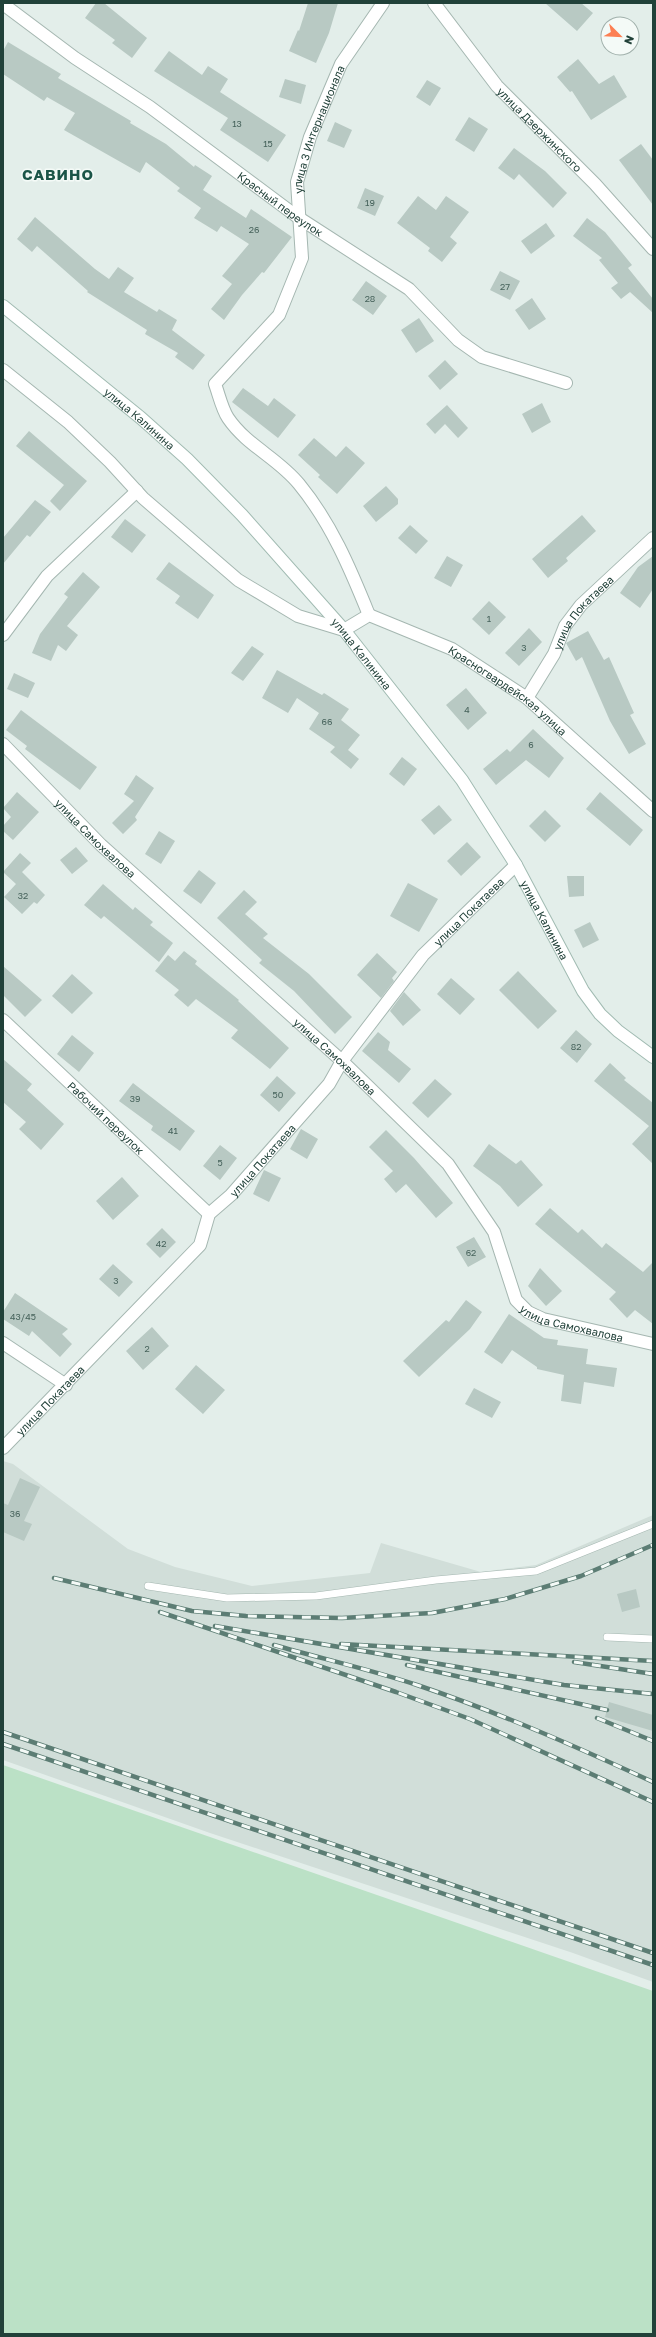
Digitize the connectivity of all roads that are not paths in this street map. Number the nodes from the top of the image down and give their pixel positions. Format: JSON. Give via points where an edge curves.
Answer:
{"nodes":[{"id":1,"x":383,"y":3,"type":"edge"},
{"id":2,"x":434,"y":3,"type":"edge"},
{"id":3,"x":3,"y":4,"type":"edge"},
{"id":4,"x":299,"y":218,"type":"junction"},
{"id":5,"x":653,"y":249,"type":"edge"},
{"id":6,"x":3,"y":306,"type":"edge"},
{"id":7,"x":3,"y":370,"type":"edge"},
{"id":8,"x":566,"y":383,"type":"dead end"},
{"id":9,"x":137,"y":491,"type":"junction"},
{"id":10,"x":653,"y":538,"type":"edge"},
{"id":11,"x":369,"y":615,"type":"junction"},
{"id":12,"x":344,"y":630,"type":"junction"},
{"id":13,"x":3,"y":635,"type":"edge"},
{"id":14,"x":527,"y":698,"type":"junction"},
{"id":15,"x":3,"y":744,"type":"edge"},
{"id":16,"x":653,"y":811,"type":"edge"},
{"id":17,"x":516,"y":865,"type":"junction"},
{"id":18,"x":3,"y":1020,"type":"edge"},
{"id":19,"x":653,"y":1056,"type":"edge"},
{"id":20,"x":342,"y":1061,"type":"junction"},
{"id":21,"x":210,"y":1214,"type":"junction"},
{"id":22,"x":3,"y":1343,"type":"edge"},
{"id":23,"x":653,"y":1344,"type":"edge"},
{"id":24,"x":66,"y":1385,"type":"junction"},
{"id":25,"x":3,"y":1448,"type":"edge"},
{"id":26,"x":653,"y":1524,"type":"edge"},
{"id":27,"x":148,"y":1586,"type":"dead end"},
{"id":28,"x":607,"y":1637,"type":"dead end"},
{"id":29,"x":653,"y":1639,"type":"edge"}],
"edges":[{"from":1,"to":4,"type":"street","name":"улица 3 Интернационала","via":[[341,64],[310,137],[297,182]]},
{"from":2,"to":5,"type":"street","name":"улица Дзержинского","via":[[497,86],[594,184]]},
{"from":3,"to":4,"type":"street","name":"Красный переулок","via":[[75,58],[150,107]]},
{"from":4,"to":8,"type":"street","name":"Красный переулок","via":[[409,289],[458,340],[482,357]]},
{"from":4,"to":11,"type":"street","name":"улица 3 Интернационала","via":[[302,258],[279,315],[215,384],[227,417],[245,439],[276,461],[298,482],[323,515],[352,572]]},
{"from":6,"to":12,"type":"street","name":"улица Калинина","via":[[141,418],[186,459],[242,515]]},
{"from":7,"to":9,"type":"street","via":[[68,422]]},
{"from":9,"to":12,"type":"street","via":[[238,580],[298,616]]},
{"from":9,"to":13,"type":"street","via":[[48,576]]},
{"from":10,"to":14,"type":"street","name":"улица Покатаева","via":[[581,605],[565,626],[554,654]]},
{"from":11,"to":12,"type":"street"},
{"from":11,"to":14,"type":"street","name":"Красногвардейская улица","via":[[452,649]]},
{"from":12,"to":17,"type":"street","name":"улица Калинина","via":[[462,780]]},
{"from":14,"to":16,"type":"street","name":"Красногвардейская улица"},
{"from":15,"to":20,"type":"street","name":"улица Самохвалова","via":[[101,845]]},
{"from":17,"to":19,"type":"street","name":"улица Калинина","via":[[583,991],[600,1014],[618,1031]]},
{"from":17,"to":20,"type":"street","name":"улица Покатаева","via":[[423,955]]},
{"from":18,"to":21,"type":"street","name":"Рабочий переулок"},
{"from":20,"to":21,"type":"street","name":"улица Покатаева","via":[[329,1084],[231,1195]]},
{"from":20,"to":23,"type":"street","name":"улица Самохвалова","via":[[448,1164],[494,1232],[516,1300],[528,1312],[543,1319]]},
{"from":21,"to":24,"type":"street","name":"улица Покатаева","via":[[200,1245]]},
{"from":22,"to":24,"type":"street"},
{"from":24,"to":25,"type":"street","name":"улица Покатаева"},
{"from":26,"to":27,"type":"lane","via":[[536,1571],[436,1580],[316,1596],[226,1598]]},
{"from":28,"to":29,"type":"lane"}]}
